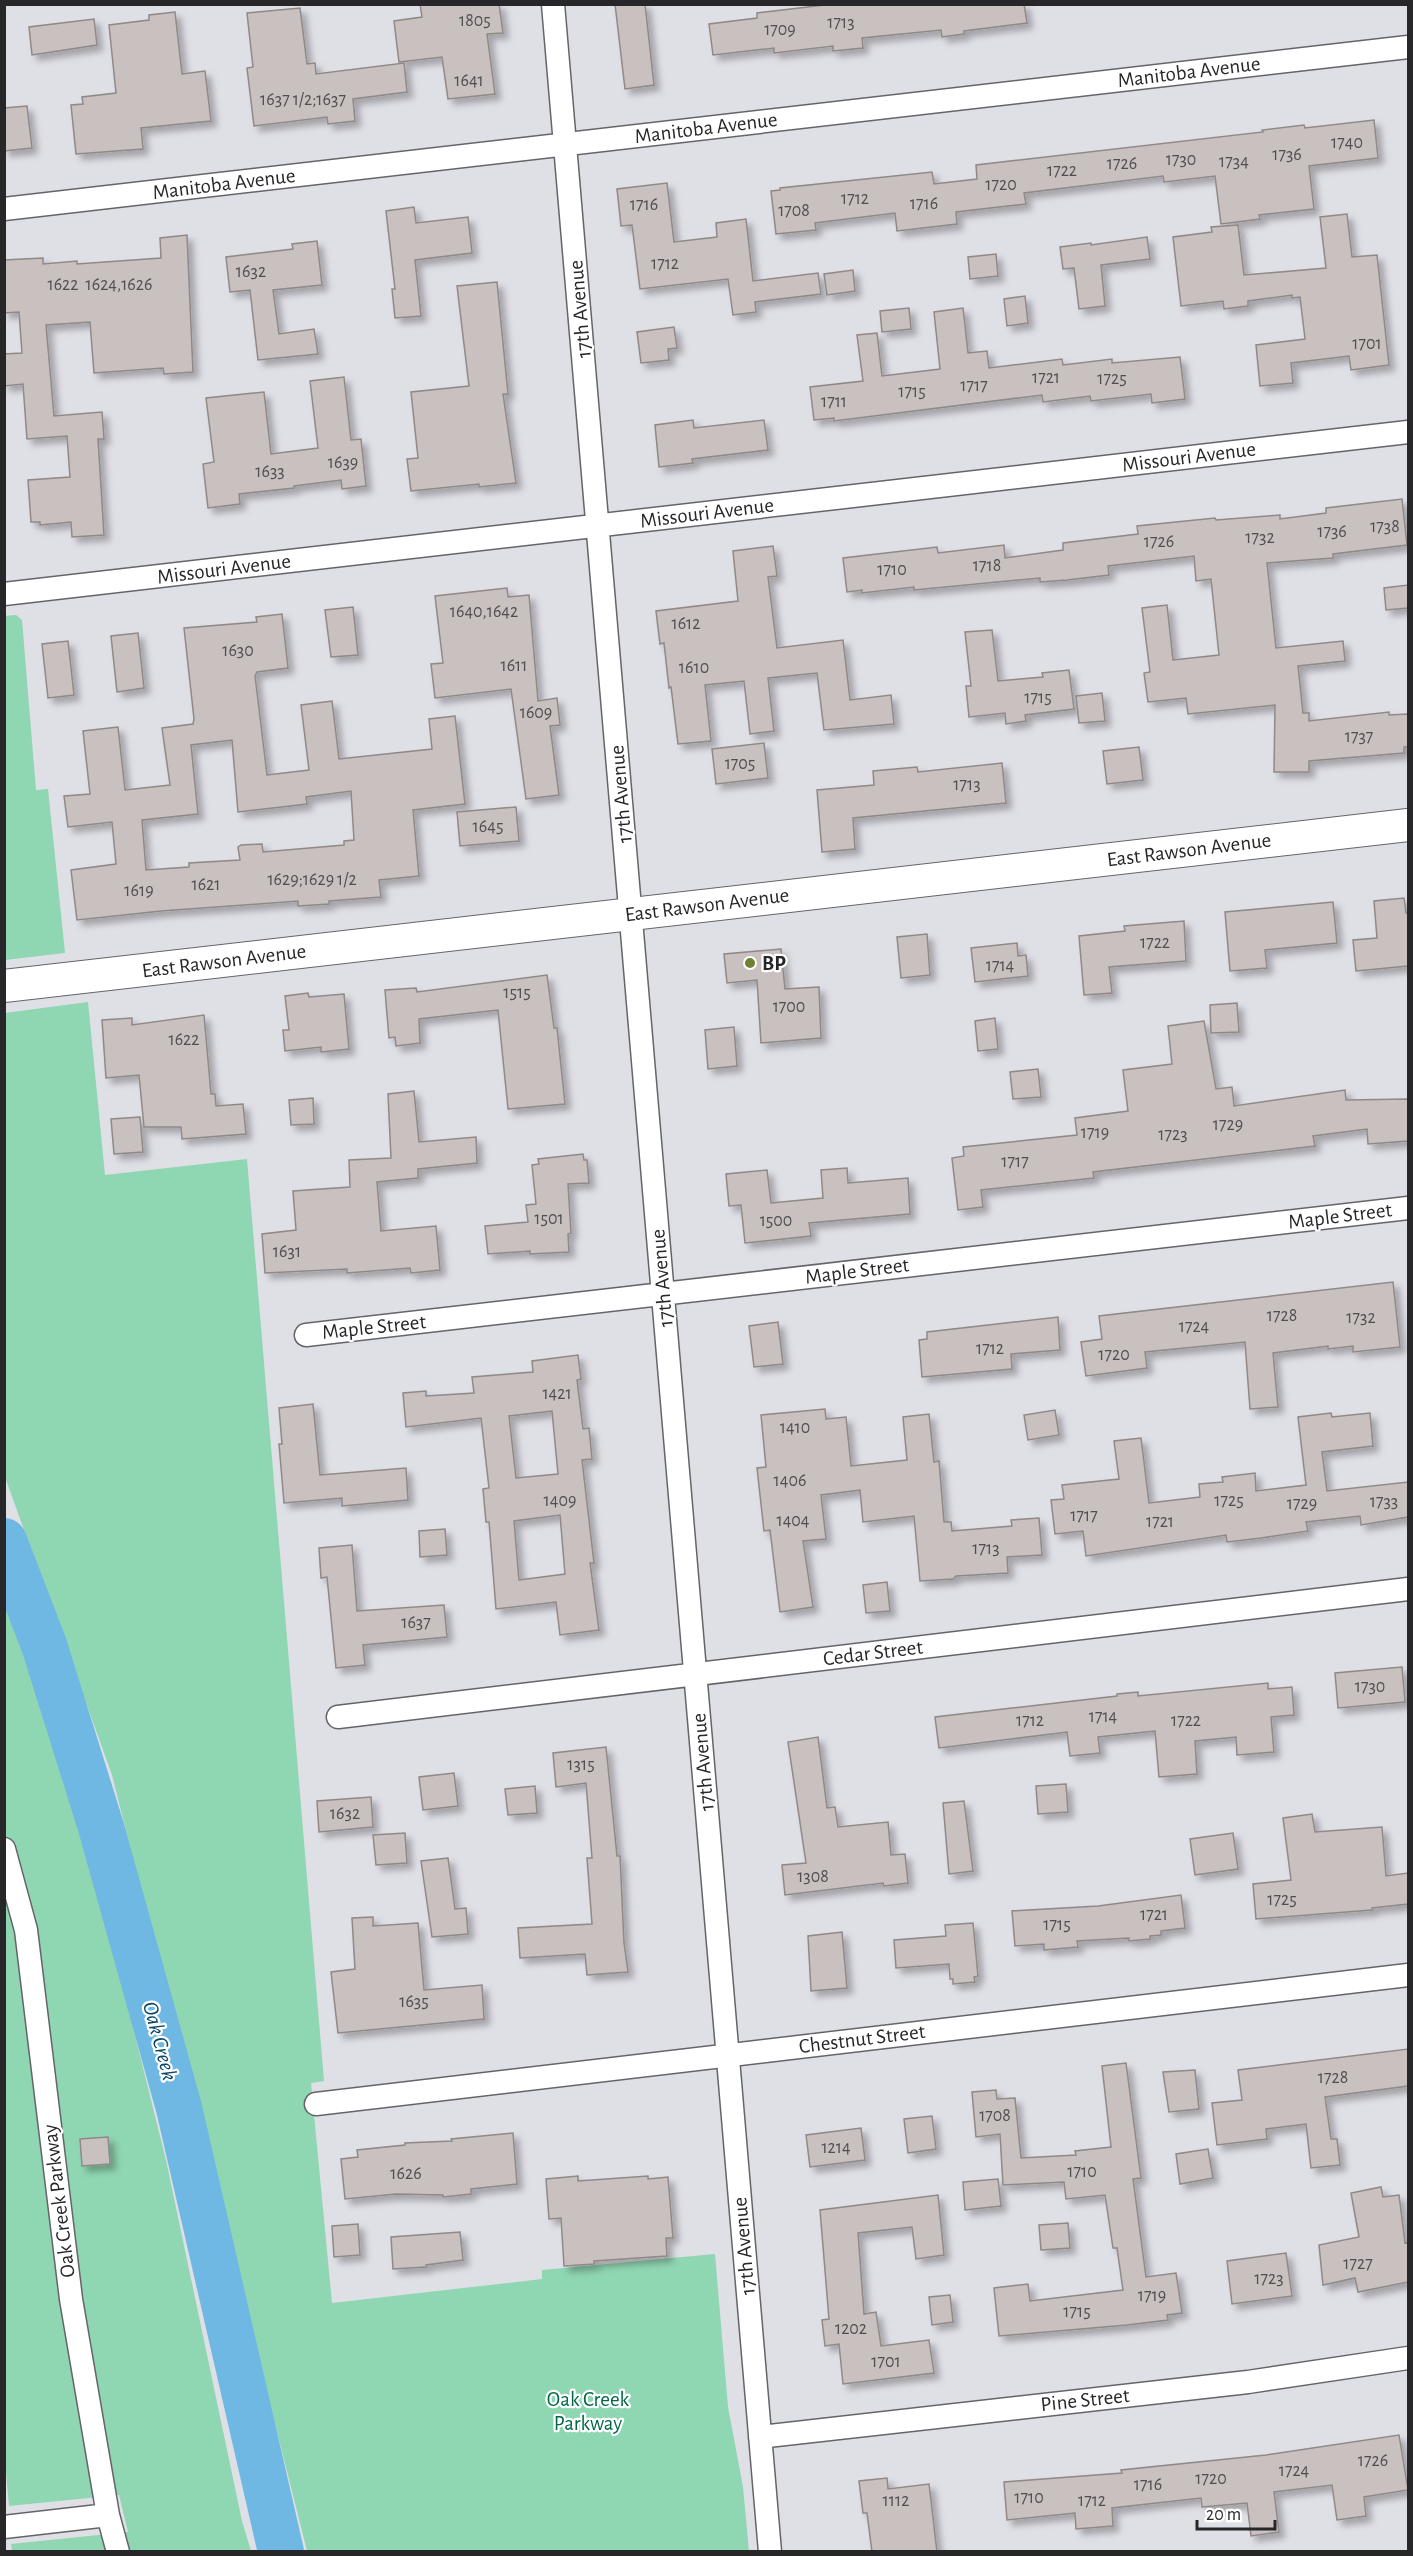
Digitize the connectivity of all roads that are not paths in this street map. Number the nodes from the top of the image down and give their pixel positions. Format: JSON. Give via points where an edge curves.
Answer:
{"nodes":[{"id":1,"x":553,"y":4,"type":"edge"},
{"id":2,"x":1408,"y":47,"type":"edge"},
{"id":3,"x":566,"y":144,"type":"junction"},
{"id":4,"x":4,"y":209,"type":"edge"},
{"id":5,"x":1408,"y":432,"type":"edge"},
{"id":6,"x":598,"y":526,"type":"junction"},
{"id":7,"x":4,"y":594,"type":"edge"},
{"id":8,"x":1408,"y":825,"type":"edge"},
{"id":9,"x":631,"y":914,"type":"junction"},
{"id":10,"x":4,"y":986,"type":"edge"},
{"id":11,"x":1408,"y":1208,"type":"edge"},
{"id":12,"x":663,"y":1294,"type":"junction"},
{"id":13,"x":306,"y":1335,"type":"dead end"},
{"id":14,"x":1408,"y":1589,"type":"edge"},
{"id":15,"x":695,"y":1674,"type":"junction"},
{"id":16,"x":338,"y":1717,"type":"dead end"},
{"id":17,"x":4,"y":1849,"type":"edge"},
{"id":18,"x":1408,"y":1975,"type":"edge"},
{"id":19,"x":728,"y":2055,"type":"junction"},
{"id":20,"x":316,"y":2104,"type":"dead end"},
{"id":21,"x":1408,"y":2358,"type":"edge"},
{"id":22,"x":760,"y":2437,"type":"junction"},
{"id":23,"x":108,"y":2515,"type":"junction"},
{"id":24,"x":4,"y":2527,"type":"edge"},
{"id":25,"x":118,"y":2552,"type":"edge"},
{"id":26,"x":770,"y":2552,"type":"edge"}],
"edges":[{"from":1,"to":3,"type":"street","name":"17th Avenue"},
{"from":2,"to":3,"type":"street","name":"Manitoba Avenue"},
{"from":3,"to":4,"type":"street","name":"Manitoba Avenue"},
{"from":3,"to":6,"type":"street","name":"17th Avenue"},
{"from":5,"to":6,"type":"street","name":"Missouri Avenue"},
{"from":6,"to":7,"type":"street","name":"Missouri Avenue"},
{"from":6,"to":9,"type":"street","name":"17th Avenue"},
{"from":8,"to":9,"type":"main road","name":"East Rawson Avenue"},
{"from":9,"to":10,"type":"main road","name":"East Rawson Avenue"},
{"from":9,"to":12,"type":"street","name":"17th Avenue"},
{"from":11,"to":12,"type":"street","name":"Maple Street"},
{"from":12,"to":13,"type":"street","name":"Maple Street"},
{"from":12,"to":15,"type":"street","name":"17th Avenue"},
{"from":14,"to":15,"type":"street","name":"Cedar Street"},
{"from":15,"to":16,"type":"street","name":"Cedar Street"},
{"from":15,"to":19,"type":"street","name":"17th Avenue"},
{"from":17,"to":23,"type":"street","name":"Oak Creek Parkway","via":[[26,1930],[71,2300]]},
{"from":18,"to":19,"type":"street","name":"Chestnut Street"},
{"from":19,"to":20,"type":"street","name":"Chestnut Street"},
{"from":19,"to":22,"type":"street","name":"17th Avenue"},
{"from":21,"to":22,"type":"street","name":"Pine Street","via":[[1248,2382]]},
{"from":22,"to":26,"type":"street","name":"17th Avenue"},
{"from":23,"to":24,"type":"street"},
{"from":23,"to":25,"type":"street","name":"Oak Creek Parkway"}]}
